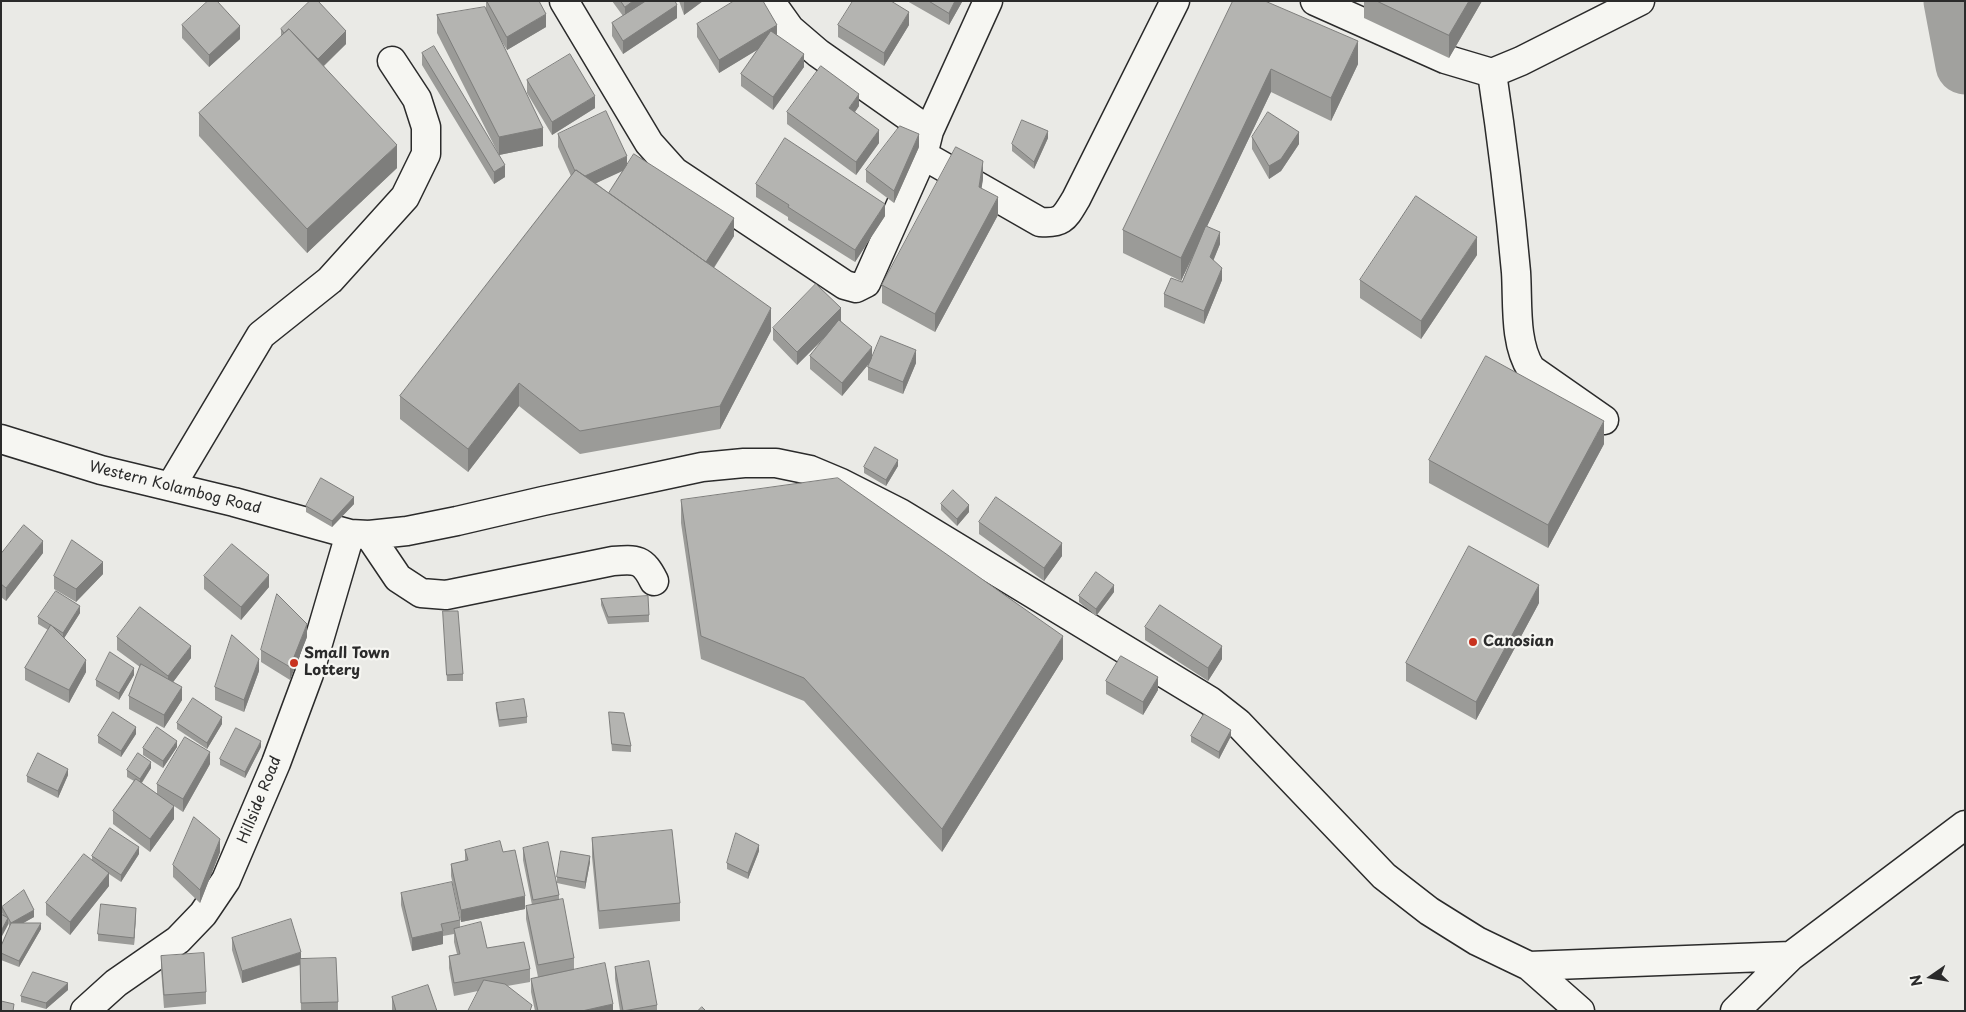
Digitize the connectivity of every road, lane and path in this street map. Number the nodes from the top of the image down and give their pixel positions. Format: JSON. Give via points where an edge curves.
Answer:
{"nodes":[{"id":1,"x":564,"y":1,"type":"edge"},
{"id":2,"x":770,"y":1,"type":"edge"},
{"id":3,"x":988,"y":1,"type":"edge"},
{"id":4,"x":1175,"y":1,"type":"edge"},
{"id":5,"x":1315,"y":1,"type":"edge"},
{"id":6,"x":1640,"y":1,"type":"edge"},
{"id":7,"x":392,"y":61,"type":"dead end"},
{"id":8,"x":1492,"y":73,"type":"junction"},
{"id":9,"x":926,"y":143,"type":"junction"},
{"id":10,"x":1604,"y":420,"type":"edge"},
{"id":11,"x":1,"y":439,"type":"edge"},
{"id":12,"x":171,"y":486,"type":"junction"},
{"id":13,"x":359,"y":534,"type":"junction"},
{"id":14,"x":654,"y":581,"type":"dead end"},
{"id":15,"x":1965,"y":825,"type":"edge"},
{"id":16,"x":1791,"y":956,"type":"junction"},
{"id":17,"x":1528,"y":966,"type":"junction"},
{"id":18,"x":85,"y":1011,"type":"edge"},
{"id":19,"x":1580,"y":1011,"type":"edge"},
{"id":20,"x":1735,"y":1011,"type":"edge"}],
"edges":[{"from":1,"to":9,"type":"street","via":[[649,143],[675,172],[845,285],[856,288],[866,283]]},
{"from":2,"to":9,"type":"street","via":[[790,29]]},
{"from":3,"to":9,"type":"street"},
{"from":4,"to":9,"type":"street","via":[[1064,219],[1054,223],[1040,222]]},
{"from":5,"to":8,"type":"street","via":[[1445,59]]},
{"from":6,"to":8,"type":"street"},
{"from":7,"to":12,"type":"street","via":[[418,99],[426,127],[426,154],[405,197],[330,280],[261,335]]},
{"from":8,"to":10,"type":"street","via":[[1524,358],[1531,369]]},
{"from":11,"to":12,"type":"street","name":"Western Kolambog Road","via":[[101,470]]},
{"from":12,"to":13,"type":"street","name":"Western Kolambog Road"},
{"from":13,"to":14,"type":"street","via":[[398,578],[421,593],[446,595],[630,559],[646,566]]},
{"from":13,"to":17,"type":"street","via":[[407,531],[702,467],[776,463],[810,470],[900,514],[1210,701],[1238,723],[1384,876],[1429,911],[1477,941]]},
{"from":13,"to":18,"type":"street","name":"Hillside Road","via":[[276,763],[226,880],[203,914],[178,940],[116,983]]},
{"from":15,"to":16,"type":"street"},
{"from":16,"to":17,"type":"street"},
{"from":16,"to":20,"type":"street"},
{"from":17,"to":19,"type":"street"}]}
